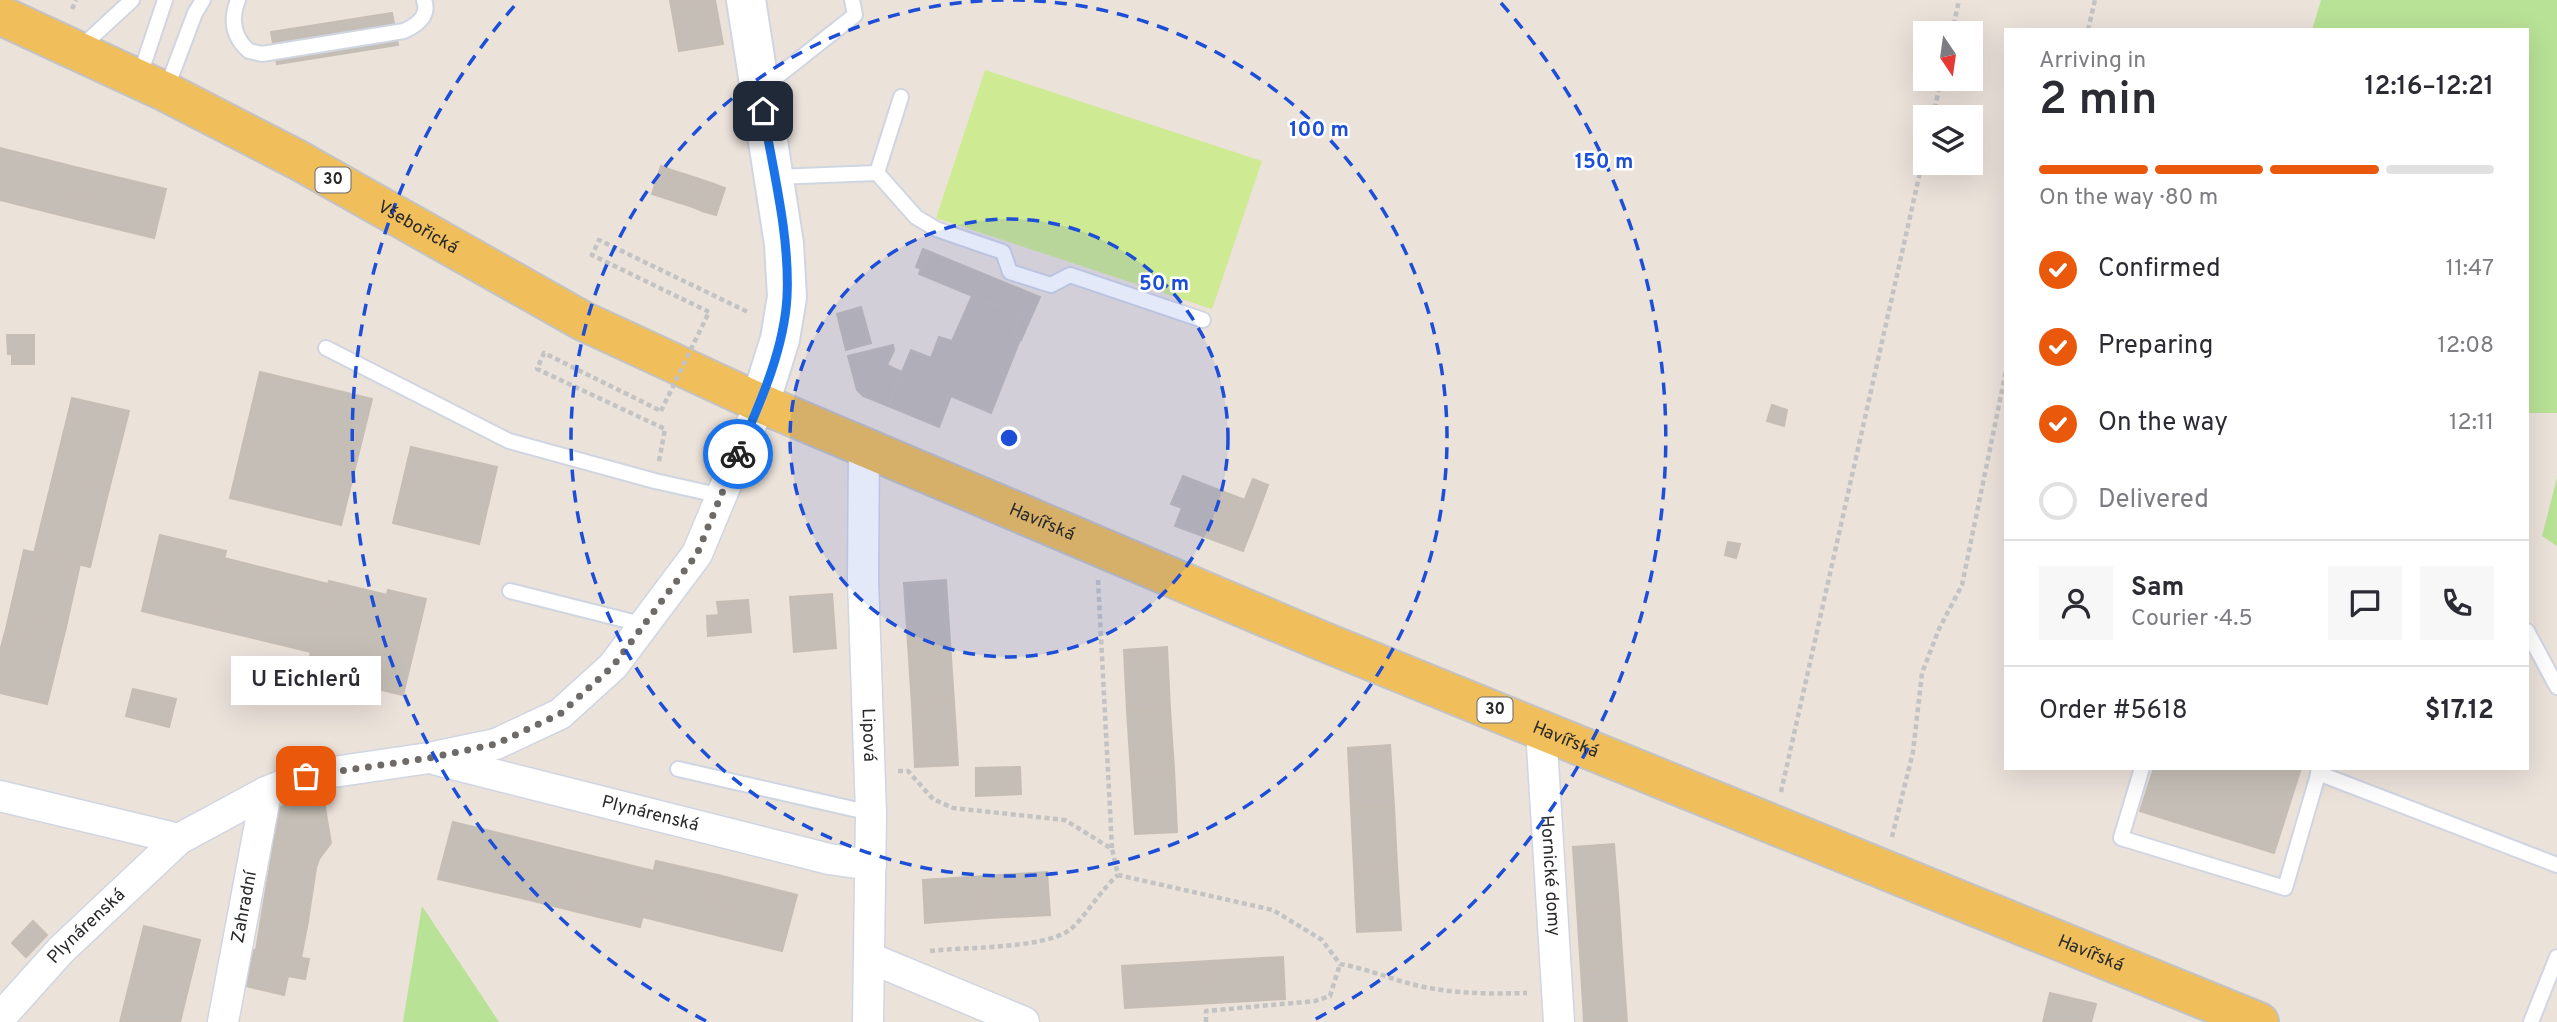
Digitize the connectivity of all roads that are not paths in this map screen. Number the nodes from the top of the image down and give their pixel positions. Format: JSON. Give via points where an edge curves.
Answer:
{"nodes":[{"id":1,"x":132,"y":0,"type":"edge"},
{"id":2,"x":165,"y":0,"type":"edge"},
{"id":3,"x":203,"y":0,"type":"edge"},
{"id":4,"x":238,"y":0,"type":"edge"},
{"id":5,"x":424,"y":0,"type":"edge"},
{"id":6,"x":746,"y":0,"type":"edge"},
{"id":7,"x":852,"y":0,"type":"edge"},
{"id":8,"x":0,"y":15,"type":"edge"},
{"id":9,"x":76,"y":51,"type":"junction"},
{"id":10,"x":152,"y":86,"type":"junction"},
{"id":11,"x":760,"y":90,"type":"junction"},
{"id":12,"x":901,"y":97,"type":"dead end"},
{"id":13,"x":877,"y":173,"type":"junction"},
{"id":14,"x":774,"y":177,"type":"junction"},
{"id":15,"x":1203,"y":320,"type":"dead end"},
{"id":16,"x":326,"y":348,"type":"dead end"},
{"id":17,"x":760,"y":403,"type":"junction"},
{"id":18,"x":864,"y":448,"type":"junction"},
{"id":19,"x":722,"y":496,"type":"junction"},
{"id":20,"x":510,"y":591,"type":"dead end"},
{"id":21,"x":646,"y":625,"type":"junction"},
{"id":22,"x":2529,"y":635,"type":"edge"},
{"id":23,"x":2557,"y":687,"type":"edge"},
{"id":24,"x":1541,"y":729,"type":"junction"},
{"id":25,"x":429,"y":758,"type":"junction"},
{"id":26,"x":678,"y":769,"type":"dead end"},
{"id":27,"x":2141,"y":770,"type":"edge"},
{"id":28,"x":2319,"y":771,"type":"edge"},
{"id":29,"x":266,"y":792,"type":"junction"},
{"id":30,"x":0,"y":796,"type":"edge"},
{"id":31,"x":871,"y":813,"type":"junction"},
{"id":32,"x":179,"y":839,"type":"junction"},
{"id":33,"x":872,"y":864,"type":"junction"},
{"id":34,"x":2557,"y":865,"type":"edge"},
{"id":35,"x":2557,"y":957,"type":"edge"},
{"id":36,"x":870,"y":958,"type":"junction"},
{"id":37,"x":0,"y":1018,"type":"edge"},
{"id":38,"x":2240,"y":1018,"type":"edge"},
{"id":39,"x":223,"y":1022,"type":"edge"},
{"id":40,"x":868,"y":1022,"type":"edge"},
{"id":41,"x":1024,"y":1022,"type":"edge"},
{"id":42,"x":1559,"y":1022,"type":"edge"},
{"id":43,"x":2531,"y":1022,"type":"edge"}],
"edges":[{"from":1,"to":9,"type":"lane"},
{"from":2,"to":10,"type":"lane","via":[[145,51]]},
{"from":3,"to":10,"type":"lane"},
{"from":4,"to":5,"type":"lane","via":[[233,23],[236,35],[249,51],[262,54],[404,31],[424,16]]},
{"from":6,"to":11,"type":"street"},
{"from":7,"to":11,"type":"lane","via":[[855,15]]},
{"from":8,"to":9,"type":"main road","name":"Všebořická","number":"30"},
{"from":9,"to":10,"type":"main road","name":"Všebořická","number":"30"},
{"from":10,"to":17,"type":"main road","name":"Všebořická","number":"30","via":[[298,160],[583,321]]},
{"from":11,"to":14,"type":"street"},
{"from":12,"to":13,"type":"lane"},
{"from":13,"to":14,"type":"lane"},
{"from":13,"to":15,"type":"lane","via":[[916,217],[936,229],[1003,252],[1010,272],[1051,285],[1070,275]]},
{"from":14,"to":17,"type":"street","via":[[787,297],[780,339]]},
{"from":16,"to":19,"type":"lane","via":[[509,441]]},
{"from":17,"to":18,"type":"main road","name":"Havířská","number":"30"},
{"from":17,"to":19,"type":"street","name":"Plynárenská"},
{"from":18,"to":24,"type":"main road","name":"Havířská","number":"30"},
{"from":18,"to":31,"type":"street","name":"Lipová","via":[[863,579]]},
{"from":19,"to":21,"type":"street","name":"Plynárenská","via":[[697,554]]},
{"from":20,"to":21,"type":"lane"},
{"from":21,"to":25,"type":"street","name":"Plynárenská","via":[[613,666],[560,714],[496,744]]},
{"from":22,"to":23,"type":"lane"},
{"from":24,"to":38,"type":"main road","name":"Havířská","number":"30"},
{"from":24,"to":42,"type":"street","name":"Hornické domy"},
{"from":25,"to":29,"type":"street","name":"Plynárenská","via":[[306,776]]},
{"from":25,"to":33,"type":"street","name":"Plynárenská","via":[[829,859]]},
{"from":26,"to":31,"type":"lane"},
{"from":27,"to":28,"type":"lane","via":[[2121,838],[2284,888]]},
{"from":28,"to":34,"type":"lane"},
{"from":29,"to":32,"type":"street","name":"Plynárenská"},
{"from":29,"to":39,"type":"street","name":"Zahradní"},
{"from":30,"to":32,"type":"street"},
{"from":31,"to":33,"type":"street","name":"Lipová"},
{"from":32,"to":37,"type":"street","name":"Plynárenská","via":[[61,950]]},
{"from":33,"to":36,"type":"street","name":"Lipová"},
{"from":35,"to":43,"type":"lane"},
{"from":36,"to":40,"type":"street","name":"Lipová"},
{"from":36,"to":41,"type":"street"}]}
